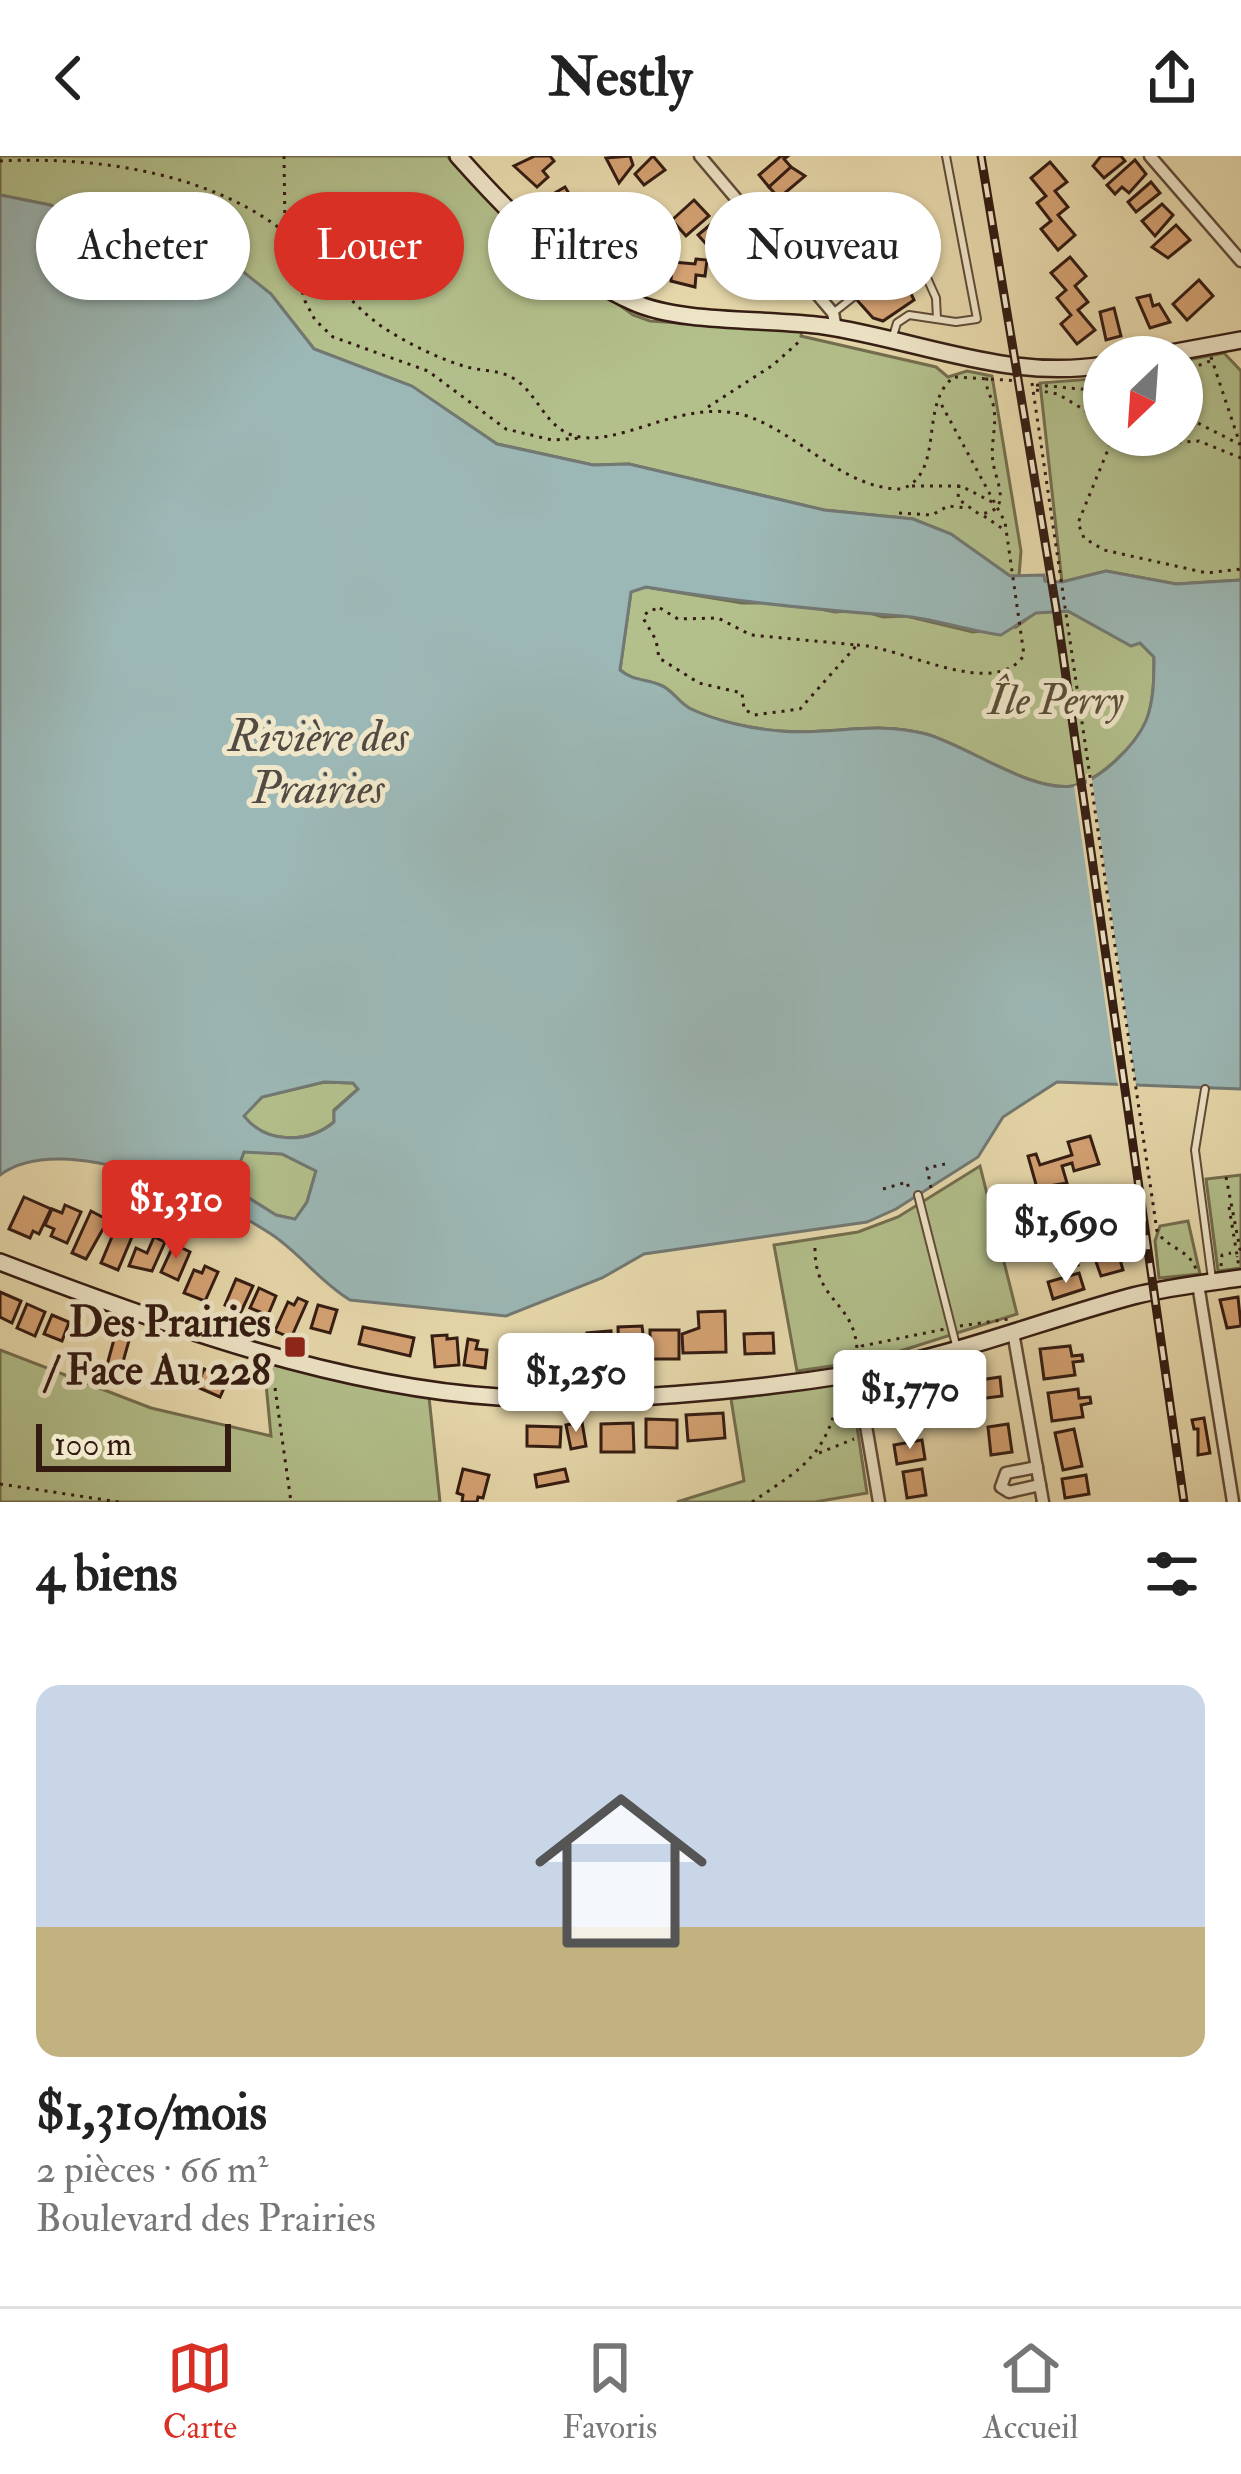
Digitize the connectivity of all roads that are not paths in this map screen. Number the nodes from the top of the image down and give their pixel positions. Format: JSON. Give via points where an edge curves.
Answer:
{"nodes":[{"id":1,"x":458,"y":156,"type":"edge"},
{"id":2,"x":700,"y":156,"type":"edge"},
{"id":3,"x":946,"y":156,"type":"edge"},
{"id":4,"x":1150,"y":156,"type":"edge"},
{"id":5,"x":1241,"y":261,"type":"edge"},
{"id":6,"x":835,"y":320,"type":"junction"},
{"id":7,"x":937,"y":320,"type":"junction"},
{"id":8,"x":892,"y":340,"type":"junction"},
{"id":9,"x":1241,"y":340,"type":"edge"},
{"id":10,"x":1203,"y":347,"type":"edge"},
{"id":11,"x":1083,"y":365,"type":"edge"},
{"id":12,"x":1204,"y":1088,"type":"dead end"},
{"id":13,"x":915,"y":1197,"type":"road end"},
{"id":14,"x":0,"y":1262,"type":"edge"},
{"id":15,"x":1240,"y":1274,"type":"edge"},
{"id":16,"x":1207,"y":1278,"type":"junction"},
{"id":17,"x":1013,"y":1331,"type":"junction"},
{"id":18,"x":957,"y":1348,"type":"junction"},
{"id":19,"x":857,"y":1373,"type":"junction"},
{"id":20,"x":1037,"y":1467,"type":"junction"},
{"id":21,"x":1040,"y":1485,"type":"junction"},
{"id":22,"x":879,"y":1502,"type":"edge"},
{"id":23,"x":1043,"y":1502,"type":"edge"},
{"id":24,"x":1233,"y":1502,"type":"edge"}],
"edges":[{"from":1,"to":6,"type":"street","via":[[535,234],[638,304]]},
{"from":2,"to":6,"type":"street"},
{"from":3,"to":7,"type":"lane","via":[[976,320]]},
{"from":4,"to":5,"type":"street"},
{"from":6,"to":7,"type":"lane","via":[[914,249]]},
{"from":6,"to":8,"type":"street"},
{"from":7,"to":8,"type":"lane","via":[[909,315]]},
{"from":8,"to":11,"type":"street","via":[[1013,366]]},
{"from":9,"to":10,"type":"street"},
{"from":12,"to":16,"type":"lane","via":[[1195,1150]]},
{"from":13,"to":18,"type":"lane"},
{"from":14,"to":19,"type":"street","via":[[158,1323],[271,1354],[496,1397],[574,1399]]},
{"from":15,"to":16,"type":"street"},
{"from":16,"to":17,"type":"street"},
{"from":16,"to":24,"type":"street"},
{"from":17,"to":18,"type":"street"},
{"from":17,"to":20,"type":"street"},
{"from":18,"to":19,"type":"street"},
{"from":19,"to":22,"type":"street"},
{"from":20,"to":21,"type":"street"},
{"from":20,"to":21,"type":"street","via":[[1006,1474],[1000,1486],[1009,1492]]},
{"from":21,"to":23,"type":"street"}]}
